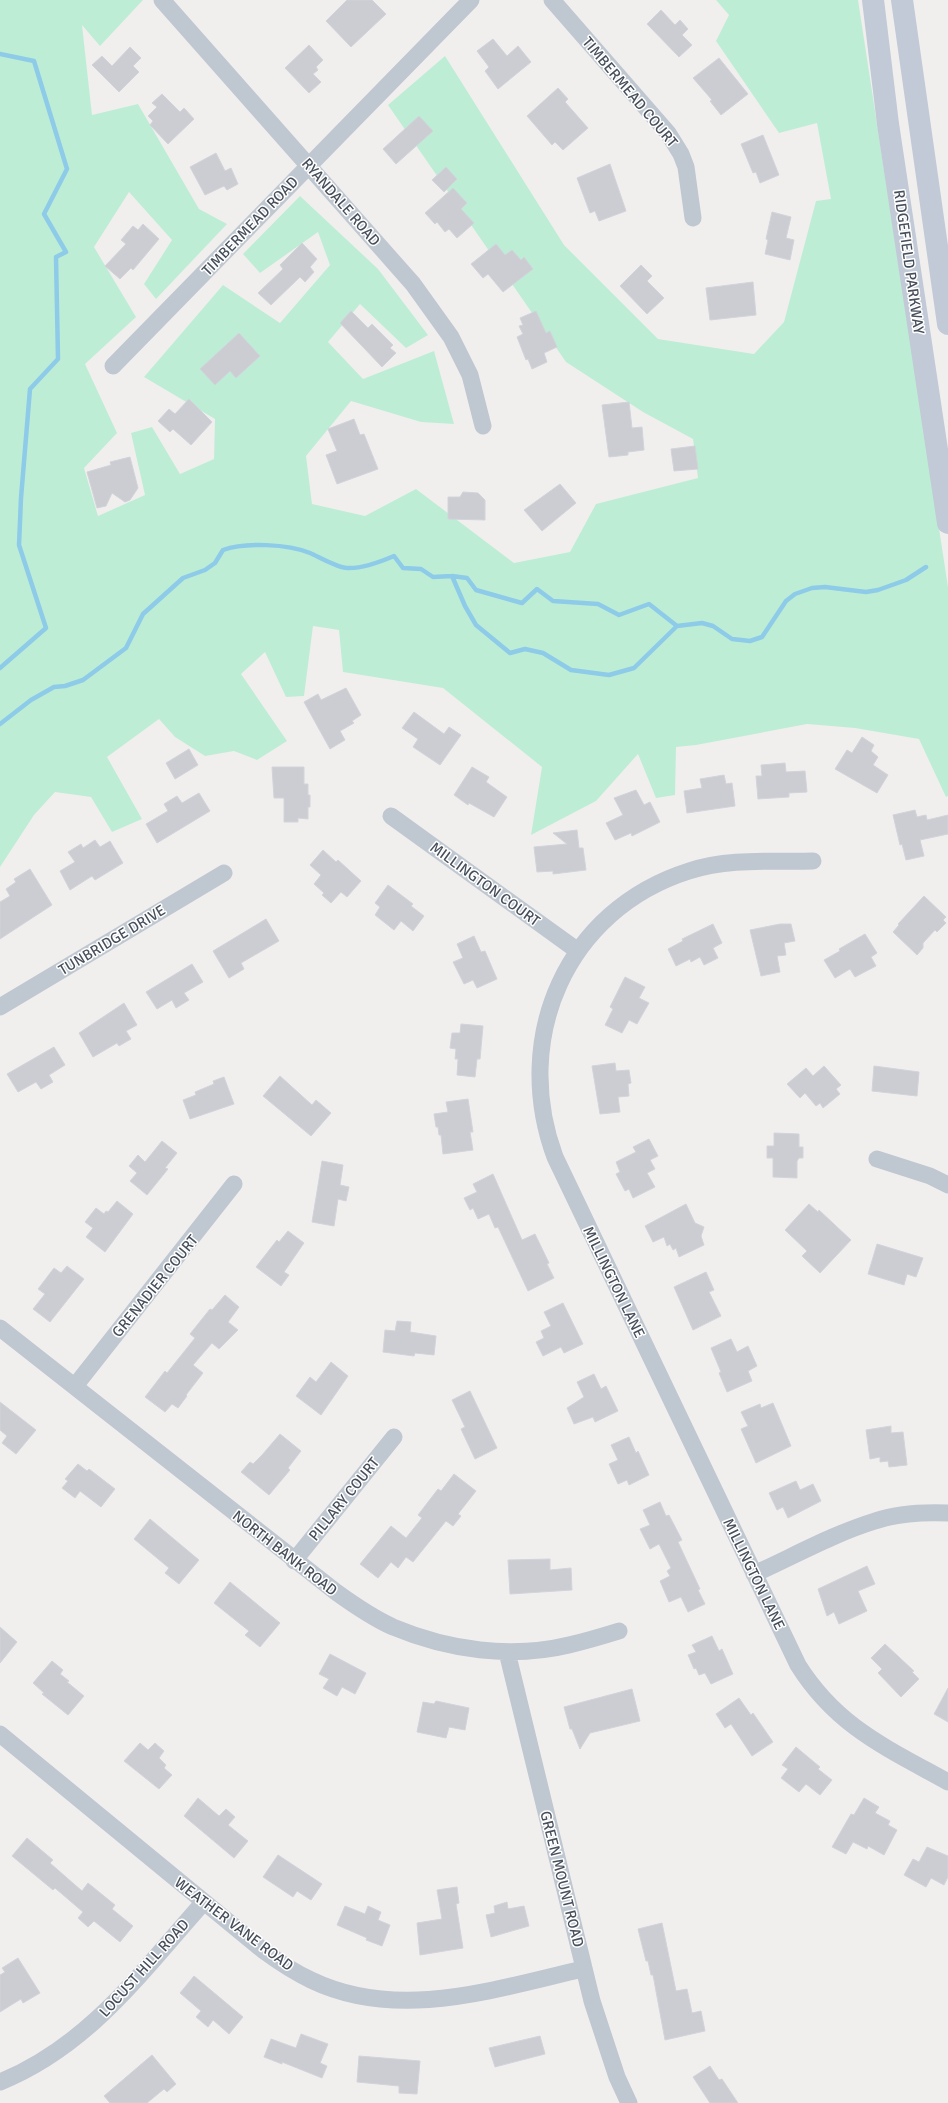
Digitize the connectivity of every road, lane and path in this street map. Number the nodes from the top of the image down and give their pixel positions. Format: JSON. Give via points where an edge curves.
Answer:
{"nodes":[{"id":1,"x":162,"y":0,"type":"edge"},
{"id":2,"x":470,"y":0,"type":"edge"},
{"id":3,"x":552,"y":0,"type":"edge"},
{"id":4,"x":873,"y":0,"type":"edge"},
{"id":5,"x":902,"y":0,"type":"edge"},
{"id":6,"x":309,"y":166,"type":"junction"},
{"id":7,"x":693,"y":218,"type":"dead end"},
{"id":8,"x":948,"y":324,"type":"edge"},
{"id":9,"x":113,"y":366,"type":"dead end"},
{"id":10,"x":483,"y":426,"type":"dead end"},
{"id":11,"x":948,"y":523,"type":"edge"},
{"id":12,"x":391,"y":816,"type":"dead end"},
{"id":13,"x":812,"y":861,"type":"dead end"},
{"id":14,"x":224,"y":873,"type":"dead end"},
{"id":15,"x":578,"y":951,"type":"junction"},
{"id":16,"x":0,"y":1007,"type":"edge"},
{"id":17,"x":877,"y":1159,"type":"dead end"},
{"id":18,"x":234,"y":1184,"type":"dead end"},
{"id":19,"x":948,"y":1185,"type":"edge"},
{"id":20,"x":0,"y":1328,"type":"edge"},
{"id":21,"x":75,"y":1386,"type":"junction"},
{"id":22,"x":394,"y":1437,"type":"dead end"},
{"id":23,"x":948,"y":1512,"type":"edge"},
{"id":24,"x":294,"y":1560,"type":"junction"},
{"id":25,"x":754,"y":1574,"type":"junction"},
{"id":26,"x":619,"y":1631,"type":"dead end"},
{"id":27,"x":507,"y":1652,"type":"junction"},
{"id":28,"x":0,"y":1734,"type":"edge"},
{"id":29,"x":948,"y":1782,"type":"edge"},
{"id":30,"x":204,"y":1903,"type":"junction"},
{"id":31,"x":584,"y":1969,"type":"junction"},
{"id":32,"x":0,"y":2082,"type":"edge"},
{"id":33,"x":629,"y":2103,"type":"edge"}],
"edges":[{"from":1,"to":6,"type":"street","name":"RYANDALE ROAD"},
{"from":2,"to":6,"type":"street","name":"TIMBERMEAD ROAD"},
{"from":3,"to":7,"type":"street","name":"TIMBERMEAD COURT","via":[[668,133],[686,167]]},
{"from":4,"to":11,"type":"main road","name":"RIDGEFIELD PARKWAY","via":[[888,124]]},
{"from":5,"to":8,"type":"main road","name":"RIDGEFIELD PARKWAY"},
{"from":6,"to":9,"type":"street","name":"TIMBERMEAD ROAD"},
{"from":6,"to":10,"type":"street","name":"RYANDALE ROAD","via":[[440,320],[470,375]]},
{"from":12,"to":15,"type":"street","name":"MILLINGTON COURT"},
{"from":13,"to":15,"type":"street","name":"MILLINGTON LANE","via":[[731,862],[690,870],[637,894],[600,926]]},
{"from":14,"to":16,"type":"street","name":"TUNBRIDGE DRIVE"},
{"from":15,"to":25,"type":"street","name":"MILLINGTON LANE","via":[[557,988],[544,1027],[539,1083],[541,1110],[547,1136],[558,1164]]},
{"from":17,"to":19,"type":"street","via":[[930,1176]]},
{"from":18,"to":21,"type":"street","name":"GRENADIER COURT"},
{"from":20,"to":21,"type":"street","name":"NORTH BANK ROAD"},
{"from":21,"to":24,"type":"street","name":"NORTH BANK ROAD"},
{"from":22,"to":24,"type":"street","name":"PILLARY COURT"},
{"from":23,"to":25,"type":"street","via":[[900,1515],[876,1520]]},
{"from":24,"to":27,"type":"street","name":"NORTH BANK ROAD","via":[[363,1611],[393,1626],[437,1642],[474,1650]]},
{"from":25,"to":29,"type":"street","name":"MILLINGTON LANE","via":[[798,1665],[828,1705],[841,1718],[874,1741]]},
{"from":26,"to":27,"type":"street","name":"NORTH BANK ROAD","via":[[569,1646]]},
{"from":27,"to":31,"type":"street","name":"GREEN MOUNT ROAD"},
{"from":28,"to":30,"type":"street","name":"WEATHER VANE ROAD"},
{"from":30,"to":31,"type":"street","name":"WEATHER VANE ROAD","via":[[287,1967],[331,1988],[365,1997],[404,2002],[425,2001],[475,1993]]},
{"from":30,"to":32,"type":"street","name":"LOCUST HILL ROAD","via":[[122,1997],[91,2025],[68,2044],[19,2074]]},
{"from":31,"to":33,"type":"street","name":"GREEN MOUNT ROAD","via":[[601,2032]]}]}
